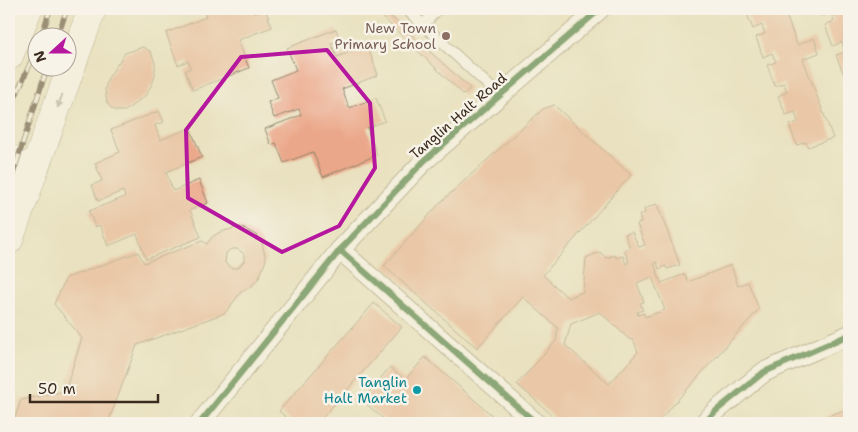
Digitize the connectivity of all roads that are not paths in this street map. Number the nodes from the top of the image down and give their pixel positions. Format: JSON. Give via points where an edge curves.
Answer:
{"nodes":[{"id":1,"x":28,"y":9,"type":"edge"},
{"id":2,"x":92,"y":9,"type":"edge"},
{"id":3,"x":406,"y":9,"type":"edge"},
{"id":4,"x":438,"y":9,"type":"edge"},
{"id":5,"x":600,"y":9,"type":"edge"},
{"id":6,"x":423,"y":24,"type":"junction"},
{"id":7,"x":9,"y":56,"type":"edge"},
{"id":8,"x":500,"y":96,"type":"junction"},
{"id":9,"x":9,"y":158,"type":"edge"},
{"id":10,"x":26,"y":194,"type":"junction"},
{"id":11,"x":9,"y":240,"type":"edge"},
{"id":12,"x":340,"y":250,"type":"junction"},
{"id":13,"x":849,"y":335,"type":"edge"},
{"id":14,"x":200,"y":423,"type":"edge"},
{"id":15,"x":536,"y":423,"type":"edge"},
{"id":16,"x":704,"y":423,"type":"edge"}],
"edges":[{"from":1,"to":7,"type":"main road"},
{"from":2,"to":10,"type":"main road","one_way":true},
{"from":3,"to":6,"type":"lane"},
{"from":4,"to":6,"type":"lane"},
{"from":5,"to":8,"type":"street","name":"Tanglin Halt Road"},
{"from":6,"to":8,"type":"lane"},
{"from":8,"to":12,"type":"street","name":"Tanglin Halt Road","via":[[424,161]]},
{"from":9,"to":10,"type":"main road","via":[[18,164]]},
{"from":10,"to":11,"type":"main road"},
{"from":12,"to":14,"type":"street","name":"Tanglin Halt Road"},
{"from":12,"to":15,"type":"street"},
{"from":13,"to":16,"type":"street","via":[[764,372]]}]}
